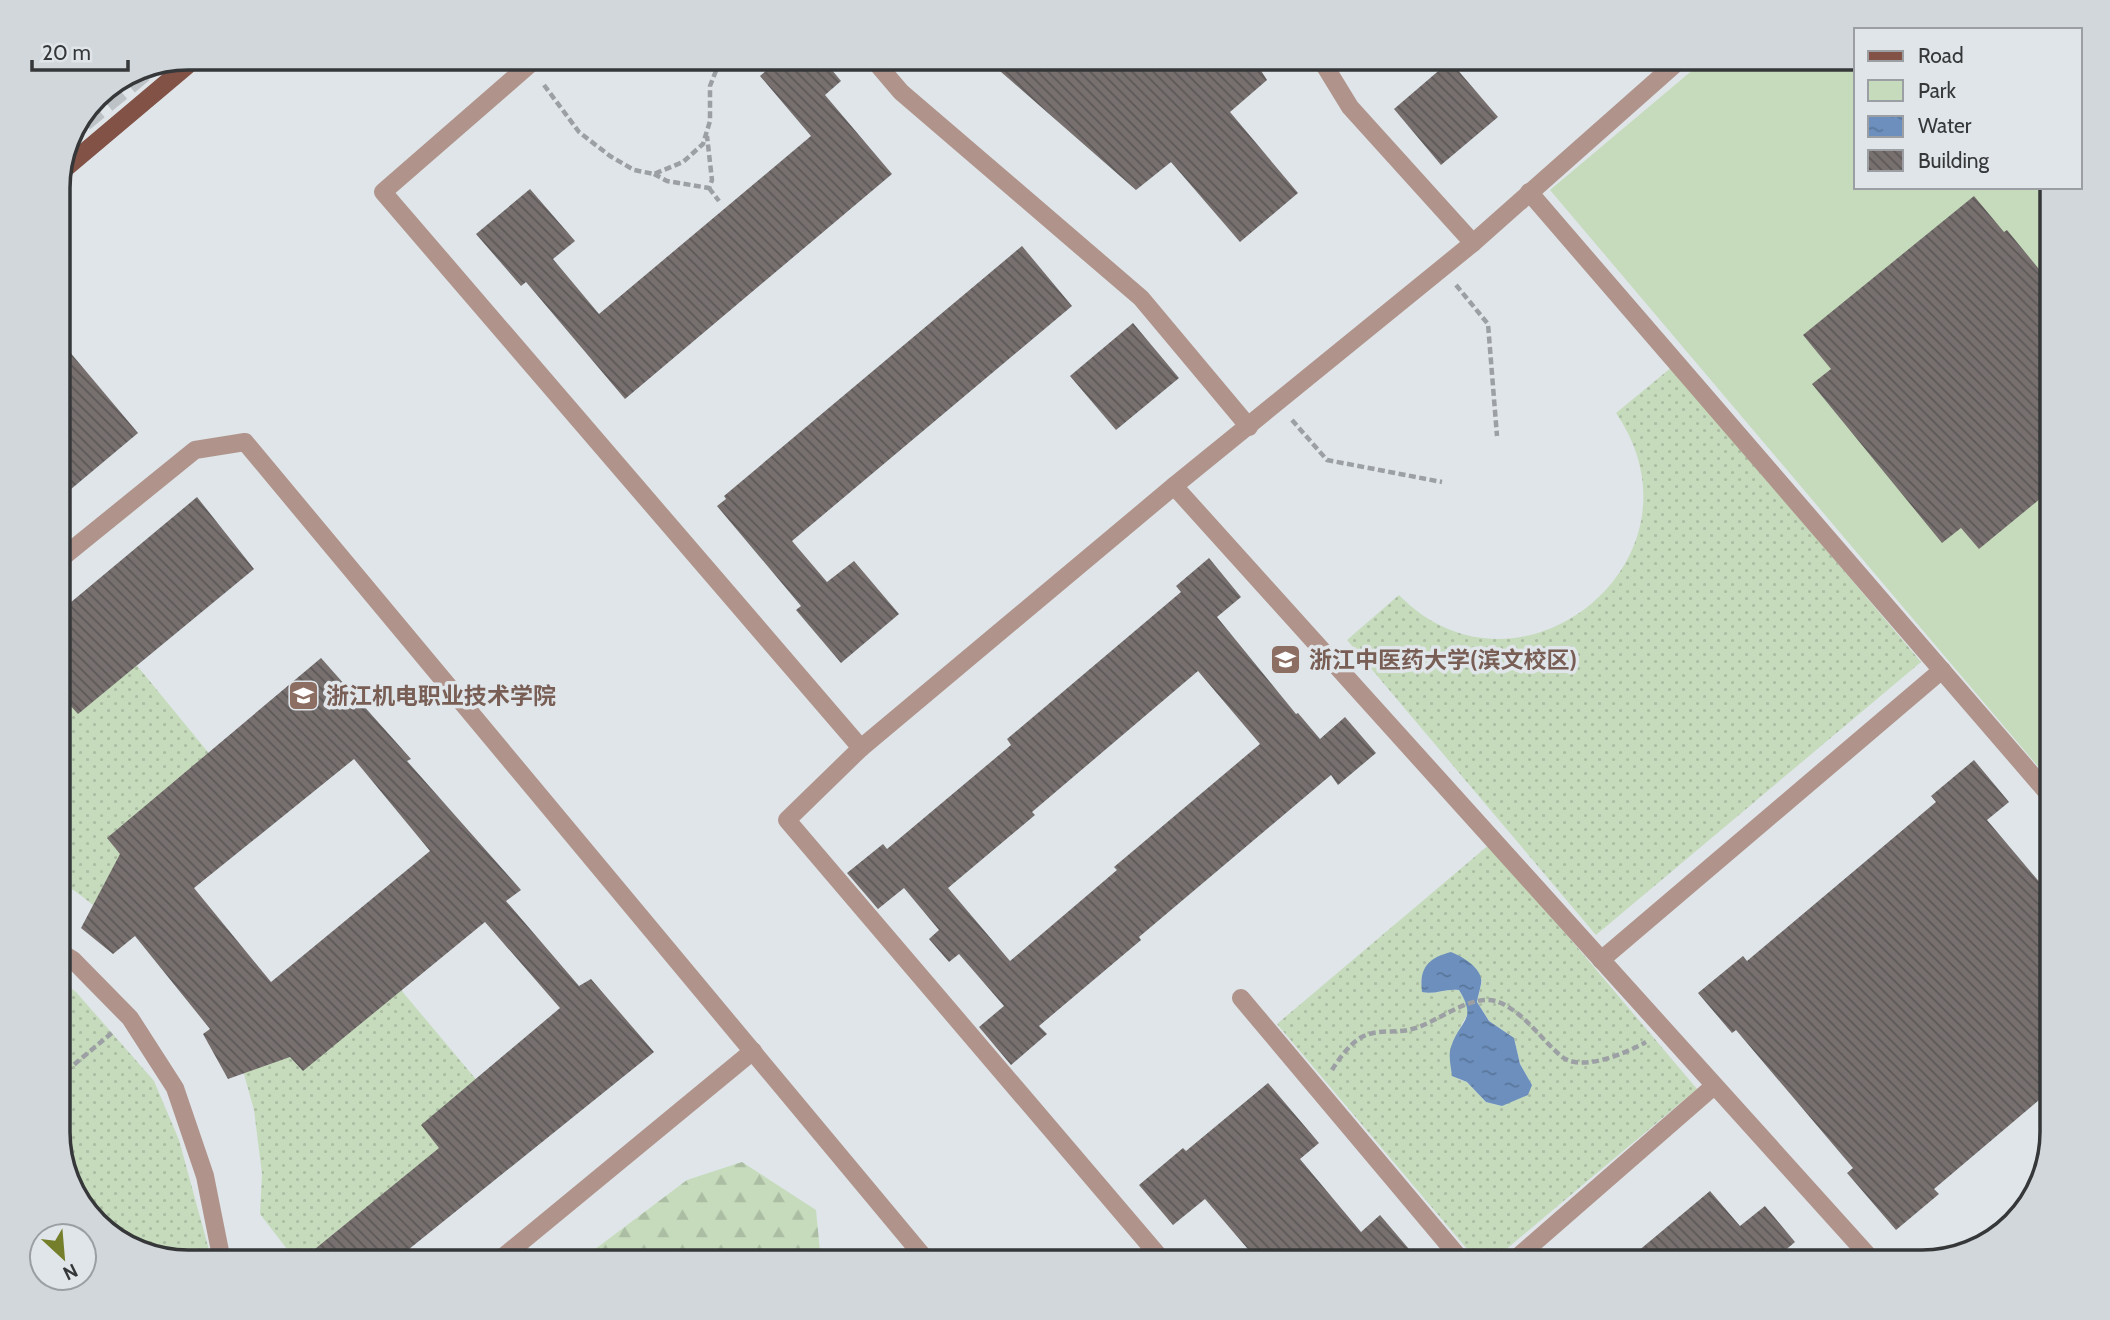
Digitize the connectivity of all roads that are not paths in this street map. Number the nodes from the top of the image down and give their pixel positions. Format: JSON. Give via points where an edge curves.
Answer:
{"nodes":[{"id":1,"x":523,"y":70,"type":"edge"},
{"id":2,"x":885,"y":70,"type":"edge"},
{"id":3,"x":1327,"y":70,"type":"edge"},
{"id":4,"x":1668,"y":70,"type":"edge"},
{"id":5,"x":181,"y":71,"type":"edge"},
{"id":6,"x":73,"y":162,"type":"edge"},
{"id":7,"x":1529,"y":192,"type":"junction"},
{"id":8,"x":1473,"y":243,"type":"junction"},
{"id":9,"x":1249,"y":427,"type":"junction"},
{"id":10,"x":1174,"y":486,"type":"junction"},
{"id":11,"x":70,"y":551,"type":"edge"},
{"id":12,"x":1942,"y":670,"type":"junction"},
{"id":13,"x":861,"y":748,"type":"junction"},
{"id":14,"x":2040,"y":784,"type":"edge"},
{"id":15,"x":70,"y":958,"type":"edge"},
{"id":16,"x":1601,"y":960,"type":"junction"},
{"id":17,"x":1241,"y":998,"type":"dead end"},
{"id":18,"x":753,"y":1051,"type":"junction"},
{"id":19,"x":1714,"y":1086,"type":"junction"},
{"id":20,"x":221,"y":1250,"type":"edge"},
{"id":21,"x":512,"y":1250,"type":"edge"},
{"id":22,"x":919,"y":1250,"type":"edge"},
{"id":23,"x":1154,"y":1250,"type":"edge"},
{"id":24,"x":1453,"y":1250,"type":"edge"},
{"id":25,"x":1526,"y":1250,"type":"edge"},
{"id":26,"x":1863,"y":1250,"type":"edge"}],
"edges":[{"from":1,"to":13,"type":"street","via":[[383,192]]},
{"from":2,"to":9,"type":"street","via":[[901,92],[1141,298]]},
{"from":3,"to":8,"type":"street","via":[[1350,107]]},
{"from":4,"to":7,"type":"street"},
{"from":5,"to":6,"type":"main road"},
{"from":7,"to":8,"type":"street"},
{"from":7,"to":12,"type":"street"},
{"from":8,"to":9,"type":"street"},
{"from":9,"to":10,"type":"street"},
{"from":10,"to":13,"type":"street"},
{"from":10,"to":16,"type":"street"},
{"from":11,"to":18,"type":"street","via":[[195,450],[245,442]]},
{"from":12,"to":14,"type":"street"},
{"from":12,"to":16,"type":"street"},
{"from":13,"to":23,"type":"street","via":[[788,820]]},
{"from":15,"to":20,"type":"street","via":[[130,1018],[175,1088],[205,1176]]},
{"from":16,"to":19,"type":"street"},
{"from":17,"to":24,"type":"street"},
{"from":18,"to":21,"type":"street"},
{"from":18,"to":22,"type":"street"},
{"from":19,"to":25,"type":"street"},
{"from":19,"to":26,"type":"street"}]}
